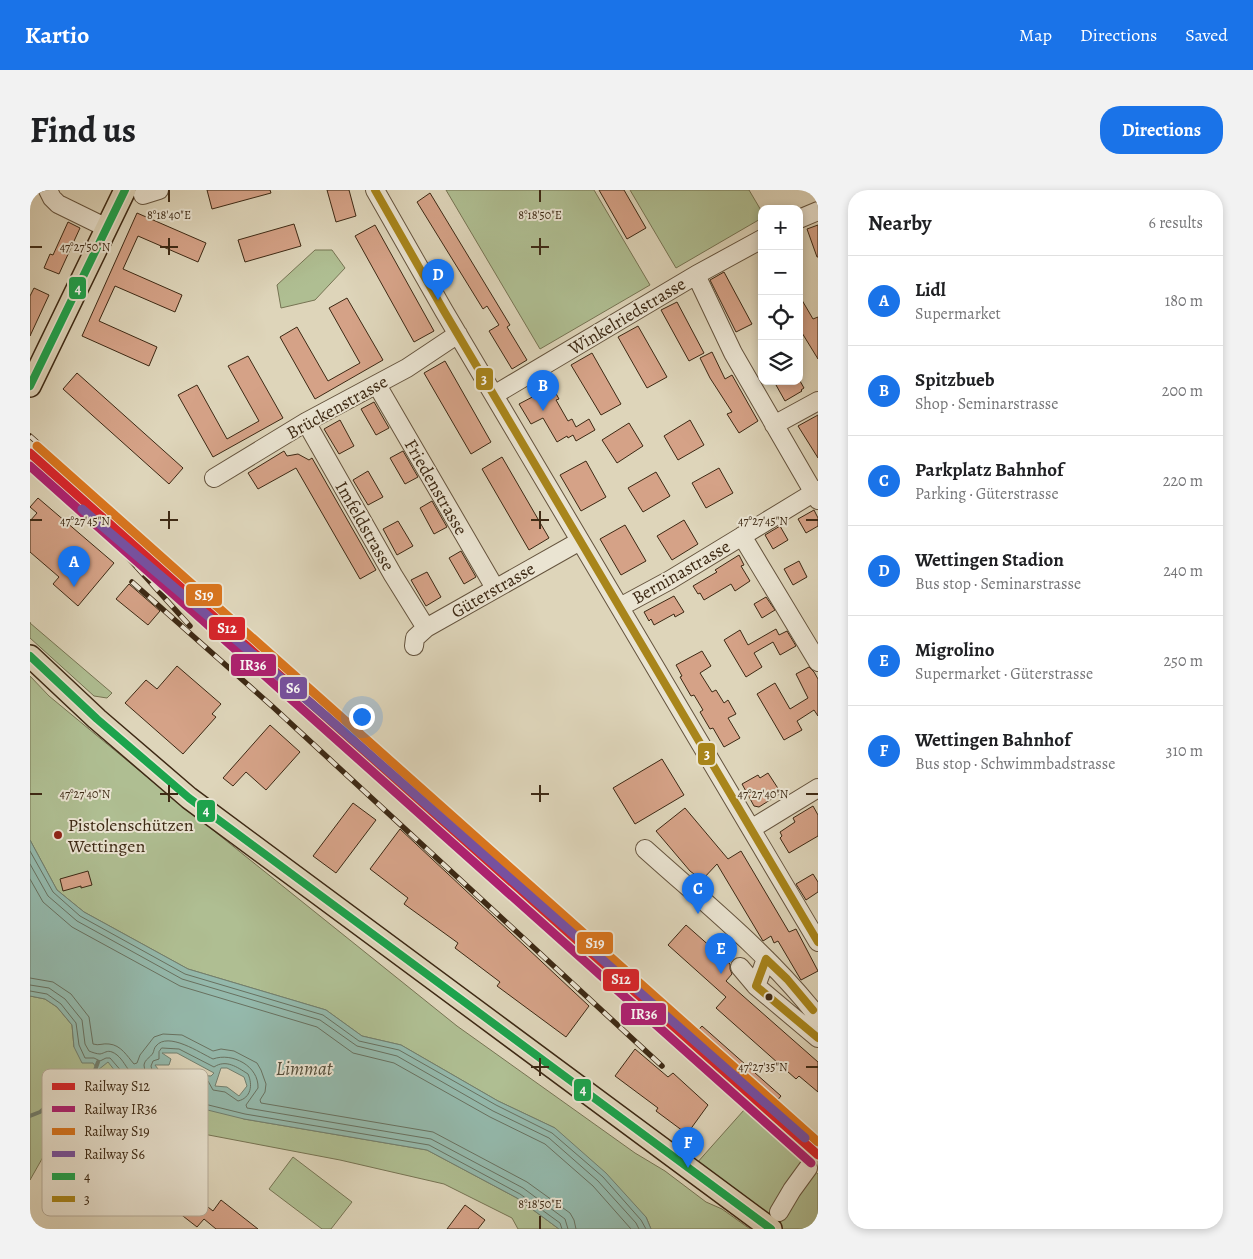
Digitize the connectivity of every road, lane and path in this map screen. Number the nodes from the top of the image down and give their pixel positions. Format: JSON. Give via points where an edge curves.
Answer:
{"nodes":[{"id":1,"x":48,"y":190,"type":"edge"},
{"id":2,"x":375,"y":190,"type":"edge"},
{"id":3,"x":142,"y":192,"type":"edge"},
{"id":4,"x":818,"y":211,"type":"edge"},
{"id":5,"x":803,"y":217,"type":"edge"},
{"id":6,"x":107,"y":228,"type":"junction"},
{"id":7,"x":758,"y":241,"type":"edge"},
{"id":8,"x":696,"y":275,"type":"junction"},
{"id":9,"x":458,"y":334,"type":"junction"},
{"id":10,"x":377,"y":385,"type":"junction"},
{"id":11,"x":30,"y":386,"type":"edge"},
{"id":12,"x":494,"y":395,"type":"junction"},
{"id":13,"x":818,"y":401,"type":"edge"},
{"id":14,"x":306,"y":422,"type":"junction"},
{"id":15,"x":774,"y":425,"type":"junction"},
{"id":16,"x":214,"y":478,"type":"dead end"},
{"id":17,"x":817,"y":494,"type":"edge"},
{"id":18,"x":742,"y":536,"type":"junction"},
{"id":19,"x":580,"y":541,"type":"junction"},
{"id":20,"x":495,"y":588,"type":"junction"},
{"id":21,"x":620,"y":607,"type":"junction"},
{"id":22,"x":426,"y":628,"type":"junction"},
{"id":23,"x":414,"y":646,"type":"dead end"},
{"id":24,"x":30,"y":656,"type":"edge"},
{"id":25,"x":818,"y":662,"type":"edge"},
{"id":26,"x":818,"y":788,"type":"edge"},
{"id":27,"x":751,"y":829,"type":"junction"},
{"id":28,"x":645,"y":849,"type":"dead end"},
{"id":29,"x":811,"y":915,"type":"edge"},
{"id":30,"x":818,"y":942,"type":"edge"},
{"id":31,"x":766,"y":959,"type":"junction"},
{"id":32,"x":740,"y":967,"type":"dead end"},
{"id":33,"x":756,"y":986,"type":"junction"},
{"id":34,"x":818,"y":1017,"type":"edge"},
{"id":35,"x":818,"y":1038,"type":"edge"},
{"id":36,"x":808,"y":1168,"type":"tunnel mouth"},
{"id":37,"x":775,"y":1221,"type":"edge"}],
"edges":[{"from":1,"to":6,"type":"street","via":[[58,204]]},
{"from":2,"to":9,"type":"street"},
{"from":3,"to":6,"type":"main road"},
{"from":4,"to":5,"type":"street"},
{"from":6,"to":11,"type":"main road"},
{"from":7,"to":8,"type":"street","name":"Winkelriedstrasse"},
{"from":8,"to":12,"type":"street","name":"Winkelriedstrasse"},
{"from":8,"to":15,"type":"street","via":[[733,353]]},
{"from":9,"to":10,"type":"street","name":"Brückenstrasse"},
{"from":9,"to":12,"type":"street"},
{"from":10,"to":14,"type":"street","name":"Brückenstrasse"},
{"from":10,"to":20,"type":"street","name":"Friedenstrasse"},
{"from":12,"to":19,"type":"street"},
{"from":13,"to":15,"type":"street"},
{"from":14,"to":16,"type":"street","name":"Brückenstrasse"},
{"from":14,"to":22,"type":"street","name":"Imfeldstrasse"},
{"from":15,"to":17,"type":"street"},
{"from":17,"to":18,"type":"street","name":"Berninastrasse"},
{"from":18,"to":21,"type":"street","name":"Berninastrasse"},
{"from":18,"to":25,"type":"street"},
{"from":19,"to":20,"type":"street","name":"Güterstrasse"},
{"from":19,"to":21,"type":"street"},
{"from":20,"to":22,"type":"street","name":"Güterstrasse"},
{"from":21,"to":27,"type":"street"},
{"from":22,"to":23,"type":"street","name":"Güterstrasse","via":[[415,638]]},
{"from":24,"to":37,"type":"main road","via":[[189,798]]},
{"from":26,"to":27,"type":"street"},
{"from":27,"to":29,"type":"street"},
{"from":28,"to":31,"type":"street"},
{"from":29,"to":30,"type":"street"},
{"from":31,"to":33,"type":"street"},
{"from":31,"to":34,"type":"street"},
{"from":32,"to":33,"type":"street"},
{"from":33,"to":35,"type":"street"},
{"from":36,"to":37,"type":"street"}]}
